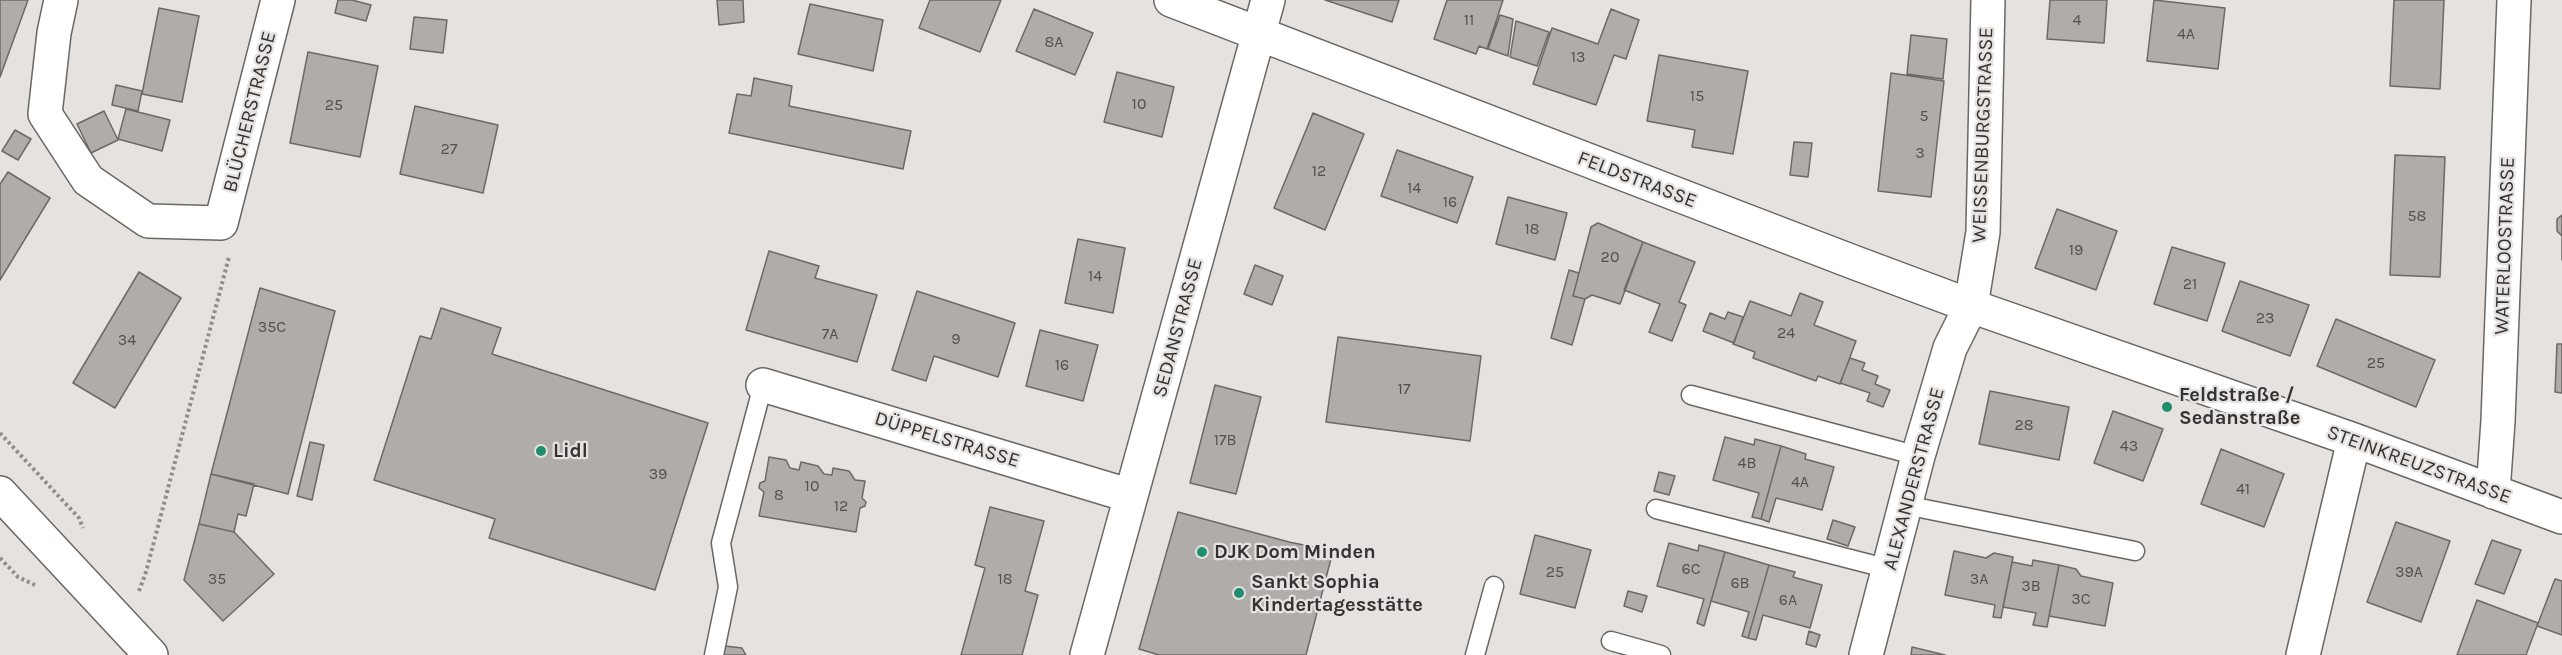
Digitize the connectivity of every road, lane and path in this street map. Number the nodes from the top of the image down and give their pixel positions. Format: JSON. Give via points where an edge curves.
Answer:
{"nodes":[{"id":1,"x":61,"y":0,"type":"edge"},
{"id":2,"x":278,"y":0,"type":"edge"},
{"id":3,"x":1171,"y":0,"type":"edge"},
{"id":4,"x":1268,"y":0,"type":"edge"},
{"id":5,"x":1988,"y":0,"type":"edge"},
{"id":6,"x":2514,"y":0,"type":"edge"},
{"id":7,"x":1259,"y":34,"type":"junction"},
{"id":8,"x":222,"y":224,"type":"junction"},
{"id":9,"x":1971,"y":306,"type":"junction"},
{"id":10,"x":2105,"y":353,"type":"joint"},
{"id":11,"x":763,"y":385,"type":"joint"},
{"id":12,"x":1692,"y":395,"type":"dead end"},
{"id":13,"x":2354,"y":440,"type":"junction"},
{"id":14,"x":1918,"y":456,"type":"junction"},
{"id":15,"x":2493,"y":492,"type":"junction"},
{"id":16,"x":0,"y":493,"type":"edge"},
{"id":17,"x":1131,"y":496,"type":"junction"},
{"id":18,"x":1905,"y":505,"type":"junction"},
{"id":19,"x":1656,"y":509,"type":"dead end"},
{"id":20,"x":2562,"y":518,"type":"edge"},
{"id":21,"x":2135,"y":551,"type":"dead end"},
{"id":22,"x":1889,"y":569,"type":"junction"},
{"id":23,"x":1494,"y":586,"type":"dead end"},
{"id":24,"x":125,"y":628,"type":"junction"},
{"id":25,"x":1611,"y":641,"type":"dead end"},
{"id":26,"x":150,"y":655,"type":"edge"},
{"id":27,"x":714,"y":655,"type":"edge"},
{"id":28,"x":1087,"y":655,"type":"edge"},
{"id":29,"x":1474,"y":655,"type":"edge"},
{"id":30,"x":1662,"y":655,"type":"edge"},
{"id":31,"x":1866,"y":655,"type":"edge"},
{"id":32,"x":2303,"y":655,"type":"edge"}],
"edges":[{"from":1,"to":8,"type":"street","via":[[45,114],[88,180],[148,221]]},
{"from":2,"to":8,"type":"street","name":"BLÜCHERSTRASSE"},
{"from":3,"to":7,"type":"street","name":"FELDSTRASSE"},
{"from":4,"to":7,"type":"street","name":"SEDANSTRASSE"},
{"from":5,"to":9,"type":"street","name":"WEISSENBURGSTRASSE","via":[[1983,232]]},
{"from":6,"to":15,"type":"street","name":"WATERLOOSTRASSE"},
{"from":7,"to":9,"type":"street","name":"FELDSTRASSE"},
{"from":7,"to":17,"type":"street","name":"SEDANSTRASSE"},
{"from":8,"to":24,"type":"path","via":[[231,252],[146,572]]},
{"from":9,"to":10,"type":"street","name":"FELDSTRASSE"},
{"from":9,"to":14,"type":"street","name":"ALEXANDERSTRASSE","via":[[1950,348]]},
{"from":10,"to":13,"type":"street","name":"STEINKREUZSTRASSE"},
{"from":11,"to":17,"type":"street","name":"DÜPPELSTRASSE"},
{"from":11,"to":27,"type":"lane","via":[[721,543],[728,587]]},
{"from":12,"to":14,"type":"lane"},
{"from":13,"to":15,"type":"street","name":"STEINKREUZSTRASSE"},
{"from":13,"to":32,"type":"street"},
{"from":14,"to":18,"type":"street","name":"ALEXANDERSTRASSE"},
{"from":15,"to":20,"type":"street","name":"STEINKREUZSTRASSE"},
{"from":16,"to":24,"type":"street"},
{"from":17,"to":28,"type":"street","name":"SEDANSTRASSE"},
{"from":18,"to":21,"type":"lane"},
{"from":18,"to":22,"type":"street","name":"ALEXANDERSTRASSE"},
{"from":19,"to":22,"type":"lane"},
{"from":22,"to":31,"type":"street","name":"ALEXANDERSTRASSE"},
{"from":23,"to":29,"type":"lane"},
{"from":24,"to":26,"type":"street"},
{"from":25,"to":30,"type":"lane"}]}
